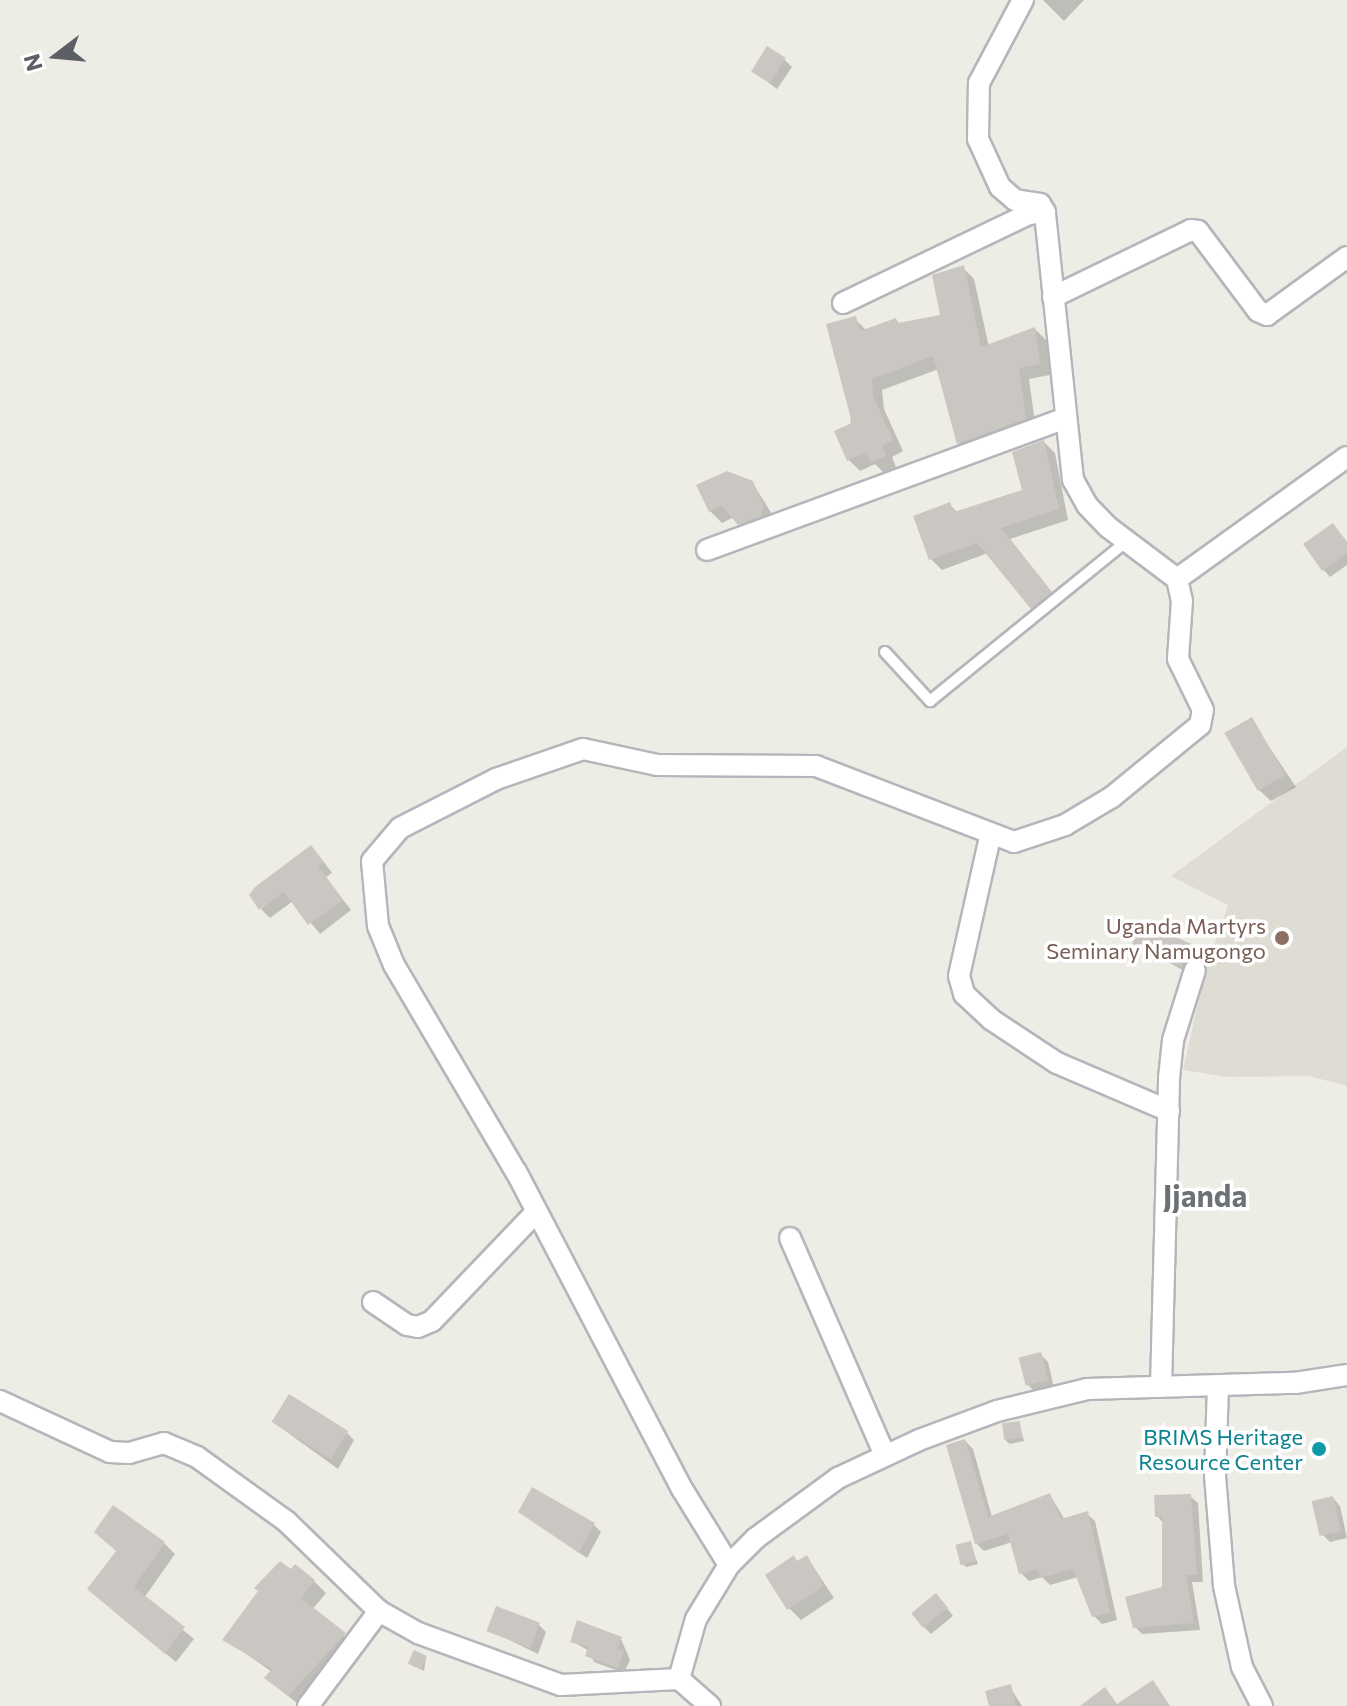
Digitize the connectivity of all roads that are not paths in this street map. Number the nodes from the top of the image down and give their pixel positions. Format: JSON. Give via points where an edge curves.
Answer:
{"nodes":[{"id":1,"x":1023,"y":0,"type":"edge"},
{"id":2,"x":1045,"y":212,"type":"junction"},
{"id":3,"x":1347,"y":257,"type":"edge"},
{"id":4,"x":1053,"y":297,"type":"junction"},
{"id":5,"x":843,"y":303,"type":"dead end"},
{"id":6,"x":1064,"y":419,"type":"junction"},
{"id":7,"x":1347,"y":457,"type":"edge"},
{"id":8,"x":1127,"y":541,"type":"junction"},
{"id":9,"x":707,"y":550,"type":"dead end"},
{"id":10,"x":1177,"y":579,"type":"junction"},
{"id":11,"x":885,"y":652,"type":"dead end"},
{"id":12,"x":990,"y":837,"type":"junction"},
{"id":13,"x":1195,"y":970,"type":"dead end"},
{"id":14,"x":1169,"y":1111,"type":"junction"},
{"id":15,"x":536,"y":1212,"type":"junction"},
{"id":16,"x":790,"y":1238,"type":"dead end"},
{"id":17,"x":373,"y":1302,"type":"dead end"},
{"id":18,"x":1347,"y":1375,"type":"edge"},
{"id":19,"x":1218,"y":1386,"type":"junction"},
{"id":20,"x":1161,"y":1387,"type":"junction"},
{"id":21,"x":0,"y":1401,"type":"edge"},
{"id":22,"x":885,"y":1455,"type":"junction"},
{"id":23,"x":729,"y":1565,"type":"junction"},
{"id":24,"x":379,"y":1611,"type":"junction"},
{"id":25,"x":679,"y":1679,"type":"junction"},
{"id":26,"x":561,"y":1685,"type":"junction"},
{"id":27,"x":308,"y":1706,"type":"edge"},
{"id":28,"x":555,"y":1706,"type":"edge"},
{"id":29,"x":710,"y":1706,"type":"edge"},
{"id":30,"x":1262,"y":1706,"type":"edge"}],
"edges":[{"from":1,"to":2,"type":"street","via":[[979,83],[978,139],[1000,187],[1015,200],[1040,204]]},
{"from":2,"to":4,"type":"street"},
{"from":2,"to":5,"type":"street"},
{"from":3,"to":4,"type":"street","via":[[1267,315],[1258,311],[1198,231],[1191,230]]},
{"from":4,"to":6,"type":"street"},
{"from":6,"to":8,"type":"street","via":[[1078,493]]},
{"from":6,"to":9,"type":"street"},
{"from":7,"to":10,"type":"street"},
{"from":8,"to":10,"type":"street"},
{"from":8,"to":11,"type":"lane","via":[[930,701]]},
{"from":10,"to":12,"type":"street","via":[[1182,601],[1178,659],[1203,710],[1200,725],[1136,781],[1065,825],[1014,842]]},
{"from":12,"to":14,"type":"street","via":[[959,976],[964,994],[992,1020],[1057,1063]]},
{"from":12,"to":15,"type":"street","via":[[816,766],[657,765],[583,749],[496,779],[400,828],[372,861],[378,926],[444,1057]]},
{"from":13,"to":14,"type":"street","via":[[1173,1040]]},
{"from":14,"to":20,"type":"street"},
{"from":15,"to":17,"type":"street","via":[[432,1321],[407,1325]]},
{"from":15,"to":23,"type":"street","via":[[682,1489]]},
{"from":16,"to":22,"type":"street"},
{"from":18,"to":19,"type":"street"},
{"from":19,"to":20,"type":"street"},
{"from":19,"to":30,"type":"street","via":[[1215,1476],[1224,1586],[1242,1667]]},
{"from":20,"to":22,"type":"street","via":[[1087,1389],[1041,1398]]},
{"from":21,"to":24,"type":"street","via":[[110,1452],[129,1453],[164,1443],[197,1457],[286,1521]]},
{"from":22,"to":23,"type":"street","via":[[807,1498]]},
{"from":23,"to":25,"type":"street","via":[[696,1619]]},
{"from":24,"to":26,"type":"street","via":[[418,1633]]},
{"from":24,"to":27,"type":"street"},
{"from":25,"to":26,"type":"street"},
{"from":25,"to":29,"type":"street"},
{"from":26,"to":28,"type":"street"}]}
